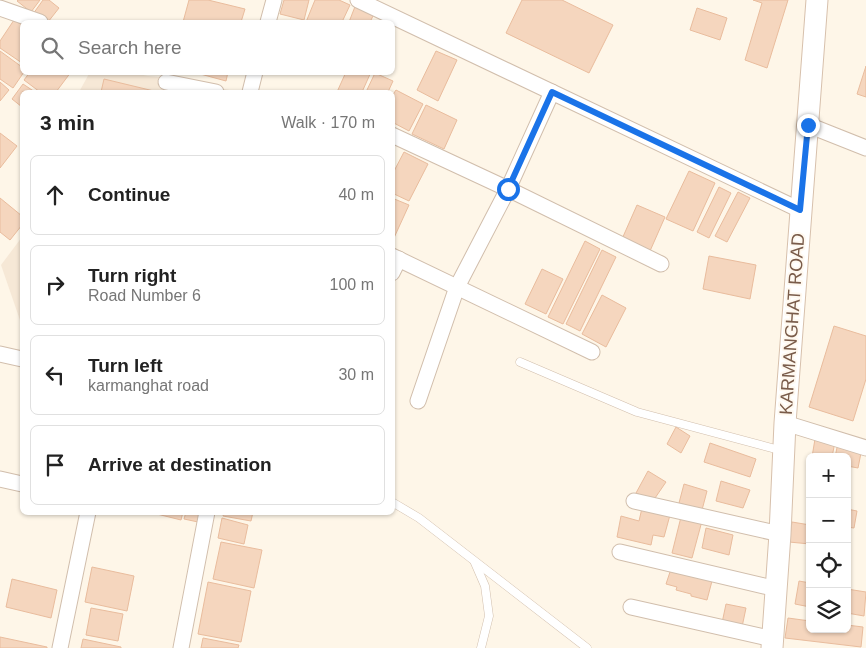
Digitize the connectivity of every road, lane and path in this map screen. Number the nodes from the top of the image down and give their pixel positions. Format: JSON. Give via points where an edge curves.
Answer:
{"nodes":[{"id":1,"x":3,"y":0,"type":"edge"},
{"id":2,"x":274,"y":0,"type":"edge"},
{"id":3,"x":358,"y":0,"type":"edge"},
{"id":4,"x":817,"y":0,"type":"edge"},
{"id":5,"x":0,"y":3,"type":"edge"},
{"id":6,"x":0,"y":8,"type":"edge"},
{"id":7,"x":34,"y":20,"type":"edge"},
{"id":8,"x":269,"y":20,"type":"edge"},
{"id":9,"x":254,"y":75,"type":"edge"},
{"id":10,"x":165,"y":82,"type":"edge"},
{"id":11,"x":206,"y":90,"type":"edge"},
{"id":12,"x":250,"y":90,"type":"edge"},
{"id":13,"x":552,"y":92,"type":"junction"},
{"id":14,"x":808,"y":125,"type":"junction"},
{"id":15,"x":395,"y":137,"type":"edge"},
{"id":16,"x":866,"y":148,"type":"edge"},
{"id":17,"x":508,"y":189,"type":"junction"},
{"id":18,"x":800,"y":210,"type":"junction"},
{"id":19,"x":395,"y":263,"type":"edge"},
{"id":20,"x":660,"y":264,"type":"dead end"},
{"id":21,"x":457,"y":287,"type":"junction"},
{"id":22,"x":592,"y":352,"type":"dead end"},
{"id":23,"x":0,"y":354,"type":"edge"},
{"id":24,"x":20,"y":359,"type":"edge"},
{"id":25,"x":520,"y":362,"type":"dead end"},
{"id":26,"x":418,"y":401,"type":"dead end"},
{"id":27,"x":785,"y":423,"type":"junction"},
{"id":28,"x":866,"y":448,"type":"edge"},
{"id":29,"x":783,"y":452,"type":"junction"},
{"id":30,"x":0,"y":479,"type":"edge"},
{"id":31,"x":20,"y":484,"type":"edge"},
{"id":32,"x":634,"y":501,"type":"dead end"},
{"id":33,"x":395,"y":504,"type":"edge"},
{"id":34,"x":87,"y":515,"type":"edge"},
{"id":35,"x":206,"y":515,"type":"edge"},
{"id":36,"x":780,"y":534,"type":"junction"},
{"id":37,"x":620,"y":552,"type":"dead end"},
{"id":38,"x":475,"y":561,"type":"junction"},
{"id":39,"x":777,"y":590,"type":"junction"},
{"id":40,"x":631,"y":607,"type":"dead end"},
{"id":41,"x":773,"y":644,"type":"edge"},
{"id":42,"x":60,"y":648,"type":"edge"},
{"id":43,"x":181,"y":648,"type":"edge"},
{"id":44,"x":481,"y":648,"type":"edge"},
{"id":45,"x":587,"y":648,"type":"edge"}],
"edges":[{"from":1,"to":5,"type":"street"},
{"from":2,"to":8,"type":"street"},
{"from":3,"to":13,"type":"street"},
{"from":4,"to":14,"type":"main road","name":"KARMANGHAT ROAD"},
{"from":6,"to":7,"type":"street"},
{"from":9,"to":12,"type":"street"},
{"from":10,"to":11,"type":"street"},
{"from":13,"to":17,"type":"street"},
{"from":13,"to":18,"type":"street"},
{"from":14,"to":16,"type":"street"},
{"from":14,"to":18,"type":"main road","name":"KARMANGHAT ROAD"},
{"from":15,"to":17,"type":"street"},
{"from":17,"to":20,"type":"street"},
{"from":17,"to":21,"type":"street"},
{"from":18,"to":27,"type":"main road","name":"KARMANGHAT ROAD"},
{"from":19,"to":21,"type":"street"},
{"from":21,"to":22,"type":"street"},
{"from":21,"to":26,"type":"street"},
{"from":23,"to":24,"type":"street"},
{"from":25,"to":29,"type":"lane","via":[[637,412]]},
{"from":27,"to":28,"type":"street"},
{"from":27,"to":29,"type":"main road","name":"KARMANGHAT ROAD"},
{"from":29,"to":36,"type":"main road","name":"KARMANGHAT ROAD"},
{"from":30,"to":31,"type":"street"},
{"from":32,"to":36,"type":"street"},
{"from":33,"to":38,"type":"lane"},
{"from":34,"to":42,"type":"street"},
{"from":35,"to":43,"type":"street"},
{"from":36,"to":39,"type":"main road","name":"KARMANGHAT ROAD"},
{"from":37,"to":39,"type":"street"},
{"from":38,"to":44,"type":"lane","via":[[485,586],[489,616]]},
{"from":38,"to":45,"type":"lane"},
{"from":39,"to":41,"type":"main road","name":"KARMANGHAT ROAD"},
{"from":40,"to":41,"type":"street"}]}
